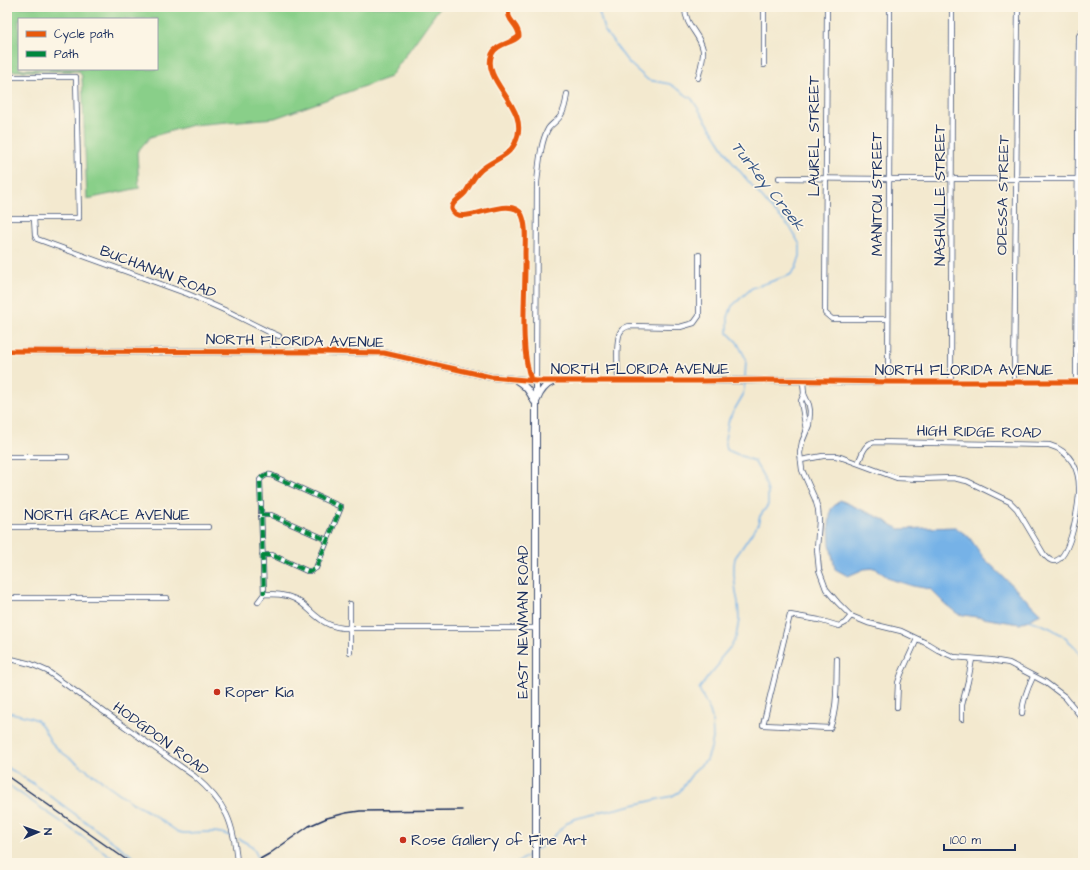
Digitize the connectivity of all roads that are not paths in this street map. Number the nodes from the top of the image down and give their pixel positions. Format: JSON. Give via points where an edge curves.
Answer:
{"nodes":[{"id":1,"x":685,"y":7,"type":"edge"},
{"id":2,"x":764,"y":7,"type":"edge"},
{"id":3,"x":827,"y":7,"type":"edge"},
{"id":4,"x":890,"y":7,"type":"edge"},
{"id":5,"x":952,"y":7,"type":"edge"},
{"id":6,"x":1018,"y":7,"type":"edge"},
{"id":7,"x":1083,"y":29,"type":"edge"},
{"id":8,"x":764,"y":65,"type":"dead end"},
{"id":9,"x":7,"y":77,"type":"edge"},
{"id":10,"x":698,"y":78,"type":"dead end"},
{"id":11,"x":567,"y":94,"type":"dead end"},
{"id":12,"x":779,"y":178,"type":"dead end"},
{"id":13,"x":826,"y":178,"type":"junction"},
{"id":14,"x":889,"y":179,"type":"junction"},
{"id":15,"x":952,"y":179,"type":"junction"},
{"id":16,"x":1015,"y":179,"type":"junction"},
{"id":17,"x":1080,"y":179,"type":"edge"},
{"id":18,"x":7,"y":218,"type":"edge"},
{"id":19,"x":34,"y":218,"type":"junction"},
{"id":20,"x":699,"y":255,"type":"dead end"},
{"id":21,"x":888,"y":319,"type":"junction"},
{"id":22,"x":268,"y":331,"type":"junction"},
{"id":23,"x":279,"y":336,"type":"dead end"},
{"id":24,"x":7,"y":351,"type":"edge"},
{"id":25,"x":274,"y":352,"type":"junction"},
{"id":26,"x":514,"y":379,"type":"junction"},
{"id":27,"x":536,"y":381,"type":"junction"},
{"id":28,"x":556,"y":381,"type":"junction"},
{"id":29,"x":618,"y":381,"type":"junction"},
{"id":30,"x":803,"y":381,"type":"junction"},
{"id":31,"x":888,"y":382,"type":"junction"},
{"id":32,"x":951,"y":382,"type":"junction"},
{"id":33,"x":1014,"y":382,"type":"junction"},
{"id":34,"x":1080,"y":382,"type":"edge"},
{"id":35,"x":804,"y":394,"type":"junction"},
{"id":36,"x":536,"y":410,"type":"junction"},
{"id":37,"x":806,"y":430,"type":"junction"},
{"id":38,"x":67,"y":457,"type":"dead end"},
{"id":39,"x":7,"y":458,"type":"edge"},
{"id":40,"x":801,"y":460,"type":"junction"},
{"id":41,"x":858,"y":464,"type":"junction"},
{"id":42,"x":261,"y":515,"type":"junction"},
{"id":43,"x":7,"y":527,"type":"edge"},
{"id":44,"x":208,"y":527,"type":"dead end"},
{"id":45,"x":328,"y":540,"type":"junction"},
{"id":46,"x":262,"y":555,"type":"junction"},
{"id":47,"x":264,"y":594,"type":"junction"},
{"id":48,"x":7,"y":598,"type":"edge"},
{"id":49,"x":167,"y":598,"type":"dead end"},
{"id":50,"x":258,"y":602,"type":"dead end"},
{"id":51,"x":350,"y":604,"type":"dead end"},
{"id":52,"x":851,"y":616,"type":"junction"},
{"id":53,"x":350,"y":628,"type":"junction"},
{"id":54,"x":536,"y":628,"type":"junction"},
{"id":55,"x":917,"y":639,"type":"junction"},
{"id":56,"x":350,"y":652,"type":"dead end"},
{"id":57,"x":7,"y":658,"type":"edge"},
{"id":58,"x":837,"y":659,"type":"dead end"},
{"id":59,"x":972,"y":659,"type":"junction"},
{"id":60,"x":1033,"y":677,"type":"junction"},
{"id":61,"x":897,"y":707,"type":"dead end"},
{"id":62,"x":1022,"y":713,"type":"dead end"},
{"id":63,"x":962,"y":719,"type":"dead end"},
{"id":64,"x":1083,"y":719,"type":"edge"},
{"id":65,"x":237,"y":863,"type":"edge"},
{"id":66,"x":536,"y":863,"type":"edge"}],
"edges":[{"from":1,"to":10,"type":"street","via":[[687,21],[702,49]]},
{"from":2,"to":8,"type":"street"},
{"from":3,"to":13,"type":"street","name":"LAUREL STREET"},
{"from":4,"to":14,"type":"street","name":"MANITOU STREET"},
{"from":5,"to":15,"type":"street","name":"NASHVILLE STREET"},
{"from":6,"to":16,"type":"street","name":"ODESSA STREET"},
{"from":7,"to":17,"type":"street","via":[[1079,36]]},
{"from":9,"to":19,"type":"street","via":[[76,77],[79,218]]},
{"from":11,"to":27,"type":"street","via":[[560,117],[548,129],[544,139],[537,182]]},
{"from":12,"to":13,"type":"street"},
{"from":13,"to":14,"type":"street"},
{"from":13,"to":21,"type":"street","name":"LAUREL STREET","via":[[825,313],[832,319]]},
{"from":14,"to":15,"type":"street"},
{"from":14,"to":21,"type":"street","name":"MANITOU STREET"},
{"from":15,"to":16,"type":"street"},
{"from":15,"to":32,"type":"street","name":"NASHVILLE STREET"},
{"from":16,"to":17,"type":"street"},
{"from":16,"to":33,"type":"street","name":"ODESSA STREET"},
{"from":17,"to":34,"type":"street"},
{"from":18,"to":19,"type":"street"},
{"from":19,"to":22,"type":"street","name":"BUCHANAN ROAD","via":[[37,239],[188,294]]},
{"from":20,"to":29,"type":"street","via":[[699,316],[694,323],[680,327],[629,326],[620,332],[617,341]]},
{"from":21,"to":31,"type":"street","name":"MANITOU STREET"},
{"from":22,"to":23,"type":"street"},
{"from":22,"to":25,"type":"street","via":[[273,337]]},
{"from":24,"to":25,"type":"street","name":"NORTH FLORIDA AVENUE"},
{"from":25,"to":26,"type":"street","name":"NORTH FLORIDA AVENUE","via":[[384,353],[491,377]]},
{"from":26,"to":27,"type":"street","name":"NORTH FLORIDA AVENUE"},
{"from":26,"to":36,"type":"street","via":[[530,392]]},
{"from":27,"to":28,"type":"street","name":"NORTH FLORIDA AVENUE"},
{"from":27,"to":36,"type":"street","name":"EAST NEWMAN ROAD"},
{"from":28,"to":29,"type":"street","name":"NORTH FLORIDA AVENUE"},
{"from":28,"to":36,"type":"street","via":[[541,391]]},
{"from":29,"to":30,"type":"street","name":"NORTH FLORIDA AVENUE"},
{"from":30,"to":31,"type":"street","name":"NORTH FLORIDA AVENUE"},
{"from":30,"to":35,"type":"street"},
{"from":31,"to":32,"type":"street","name":"NORTH FLORIDA AVENUE"},
{"from":32,"to":33,"type":"street","name":"NORTH FLORIDA AVENUE"},
{"from":33,"to":34,"type":"street","name":"NORTH FLORIDA AVENUE"},
{"from":35,"to":37,"type":"street","via":[[801,401]]},
{"from":35,"to":37,"type":"street","via":[[810,411]]},
{"from":36,"to":54,"type":"street","name":"EAST NEWMAN ROAD"},
{"from":37,"to":40,"type":"street","via":[[800,453]]},
{"from":38,"to":39,"type":"street"},
{"from":40,"to":41,"type":"street","via":[[829,456]]},
{"from":40,"to":52,"type":"street","via":[[802,470],[818,509],[816,549],[819,570],[826,589]]},
{"from":41,"to":41,"type":"street","name":"HIGH RIDGE ROAD","via":[[897,478],[953,478],[978,485],[1010,502],[1017,509],[1042,553],[1052,561],[1062,557],[1074,530],[1079,489],[1074,464],[1067,454],[1049,445],[874,442],[867,445]]},
{"from":42,"to":45,"type":"street","via":[[271,515]]},
{"from":42,"to":45,"type":"street","via":[[260,480],[266,475],[271,475],[342,507]]},
{"from":42,"to":46,"type":"street"},
{"from":43,"to":44,"type":"street","name":"NORTH GRACE AVENUE"},
{"from":45,"to":46,"type":"street","via":[[316,568],[311,571],[272,555]]},
{"from":46,"to":47,"type":"street"},
{"from":47,"to":50,"type":"street"},
{"from":47,"to":53,"type":"street","via":[[294,598],[326,624]]},
{"from":48,"to":49,"type":"street"},
{"from":51,"to":53,"type":"street"},
{"from":52,"to":55,"type":"street","via":[[901,631]]},
{"from":52,"to":58,"type":"street","via":[[839,626],[790,616],[763,725],[830,728],[835,706]]},
{"from":53,"to":54,"type":"street"},
{"from":53,"to":56,"type":"street"},
{"from":54,"to":66,"type":"street","name":"EAST NEWMAN ROAD"},
{"from":55,"to":59,"type":"street","via":[[954,657]]},
{"from":55,"to":61,"type":"street","via":[[899,679]]},
{"from":57,"to":65,"type":"street","name":"HODGDON ROAD","via":[[47,671],[205,785],[222,805],[229,820],[235,839]]},
{"from":59,"to":60,"type":"street","via":[[1009,663]]},
{"from":59,"to":63,"type":"street","via":[[962,705]]},
{"from":60,"to":62,"type":"street","via":[[1023,701]]},
{"from":60,"to":64,"type":"street","via":[[1045,682],[1065,697]]}]}
